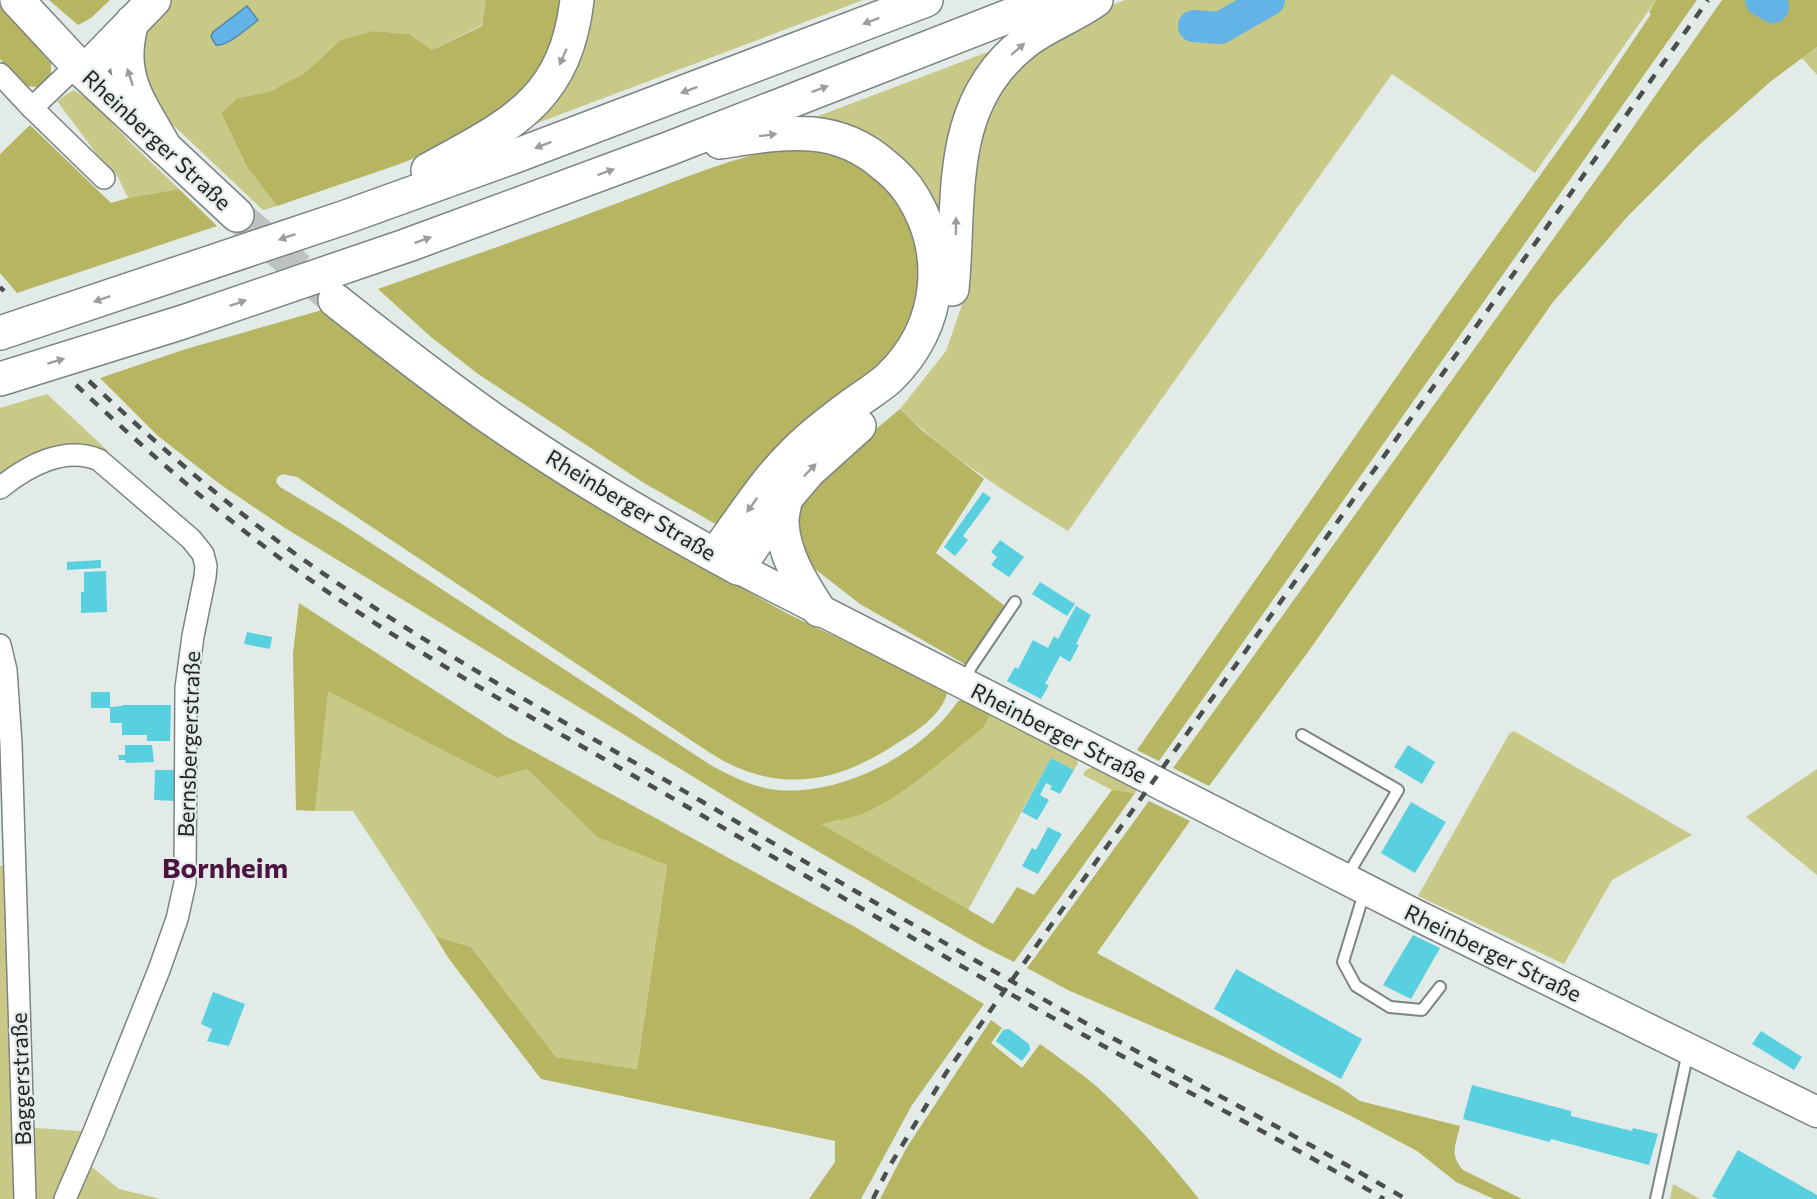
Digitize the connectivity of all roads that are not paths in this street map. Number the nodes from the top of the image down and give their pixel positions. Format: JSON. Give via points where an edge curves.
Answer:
{"nodes":[{"id":1,"x":18,"y":0,"type":"edge"},
{"id":2,"x":577,"y":0,"type":"edge"},
{"id":3,"x":926,"y":0,"type":"edge"},
{"id":4,"x":1050,"y":0,"type":"edge"},
{"id":5,"x":1096,"y":0,"type":"edge"},
{"id":6,"x":137,"y":7,"type":"edge"},
{"id":7,"x":76,"y":65,"type":"junction"},
{"id":8,"x":0,"y":74,"type":"edge"},
{"id":9,"x":32,"y":108,"type":"junction"},
{"id":10,"x":165,"y":148,"type":"junction"},
{"id":11,"x":668,"y":149,"type":"junction"},
{"id":12,"x":104,"y":178,"type":"dead end"},
{"id":13,"x":237,"y":214,"type":"tunnel mouth"},
{"id":14,"x":343,"y":218,"type":"junction"},
{"id":15,"x":334,"y":300,"type":"tunnel mouth"},
{"id":16,"x":0,"y":333,"type":"edge"},
{"id":17,"x":0,"y":379,"type":"edge"},
{"id":18,"x":0,"y":488,"type":"edge"},
{"id":19,"x":786,"y":498,"type":"junction"},
{"id":20,"x":727,"y":562,"type":"junction"},
{"id":21,"x":1015,"y":602,"type":"dead end"},
{"id":22,"x":819,"y":610,"type":"junction"},
{"id":23,"x":0,"y":645,"type":"edge"},
{"id":24,"x":963,"y":684,"type":"junction"},
{"id":25,"x":1302,"y":735,"type":"dead end"},
{"id":26,"x":1357,"y":885,"type":"junction"},
{"id":27,"x":1440,"y":987,"type":"dead end"},
{"id":28,"x":1688,"y":1049,"type":"junction"},
{"id":29,"x":1817,"y":1112,"type":"edge"},
{"id":30,"x":25,"y":1199,"type":"edge"},
{"id":31,"x":65,"y":1199,"type":"edge"},
{"id":32,"x":1656,"y":1199,"type":"edge"}],
"edges":[{"from":1,"to":7,"type":"main road","name":"Rheinberger Straße"},
{"from":2,"to":14,"type":"main road","one_way":true,"via":[[568,46],[539,97],[486,138]]},
{"from":3,"to":14,"type":"main road","one_way":true},
{"from":11,"to":4,"type":"main road","one_way":true},
{"from":19,"to":5,"type":"main road","one_way":true,"via":[[828,453],[901,390],[936,345],[952,294],[964,135],[988,81],[1025,42]]},
{"from":6,"to":7,"type":"main road"},
{"from":10,"to":6,"type":"main road","one_way":true,"via":[[128,76],[126,53]]},
{"from":7,"to":9,"type":"street","name":"Rheinberger Straße"},
{"from":7,"to":10,"type":"main road","name":"Rheinberger Straße"},
{"from":8,"to":9,"type":"street"},
{"from":9,"to":12,"type":"street"},
{"from":10,"to":13,"type":"main road","name":"Rheinberger Straße"},
{"from":17,"to":11,"type":"main road","one_way":true,"via":[[408,246]]},
{"from":11,"to":20,"type":"main road","one_way":true,"via":[[793,132],[838,138],[861,147],[901,179],[914,197],[931,239],[935,265],[930,315],[908,357],[888,378],[794,453],[766,485]]},
{"from":14,"to":16,"type":"main road","one_way":true},
{"from":15,"to":20,"type":"main road","name":"Rheinberger Straße","via":[[507,429]]},
{"from":18,"to":31,"type":"street","name":"Bernsbergerstraße","via":[[49,459],[88,455],[99,460],[191,539],[203,554],[206,566],[186,688],[185,883],[177,919],[135,1033]]},
{"from":19,"to":20,"type":"main road"},
{"from":19,"to":22,"type":"main road","via":[[784,540],[792,563]]},
{"from":20,"to":22,"type":"main road","name":"Rheinberger Straße"},
{"from":21,"to":24,"type":"lane"},
{"from":22,"to":24,"type":"main road","name":"Rheinberger Straße"},
{"from":23,"to":30,"type":"street","name":"Baggerstraße","via":[[6,670],[11,744]]},
{"from":24,"to":26,"type":"main road","name":"Rheinberger Straße"},
{"from":25,"to":26,"type":"lane","via":[[1398,790],[1353,866]]},
{"from":26,"to":27,"type":"lane","via":[[1343,963],[1356,986],[1390,1007],[1422,1010]]},
{"from":26,"to":28,"type":"main road","name":"Rheinberger Straße"},
{"from":28,"to":29,"type":"main road","name":"Rheinberger Straße"},
{"from":28,"to":32,"type":"lane"}]}
